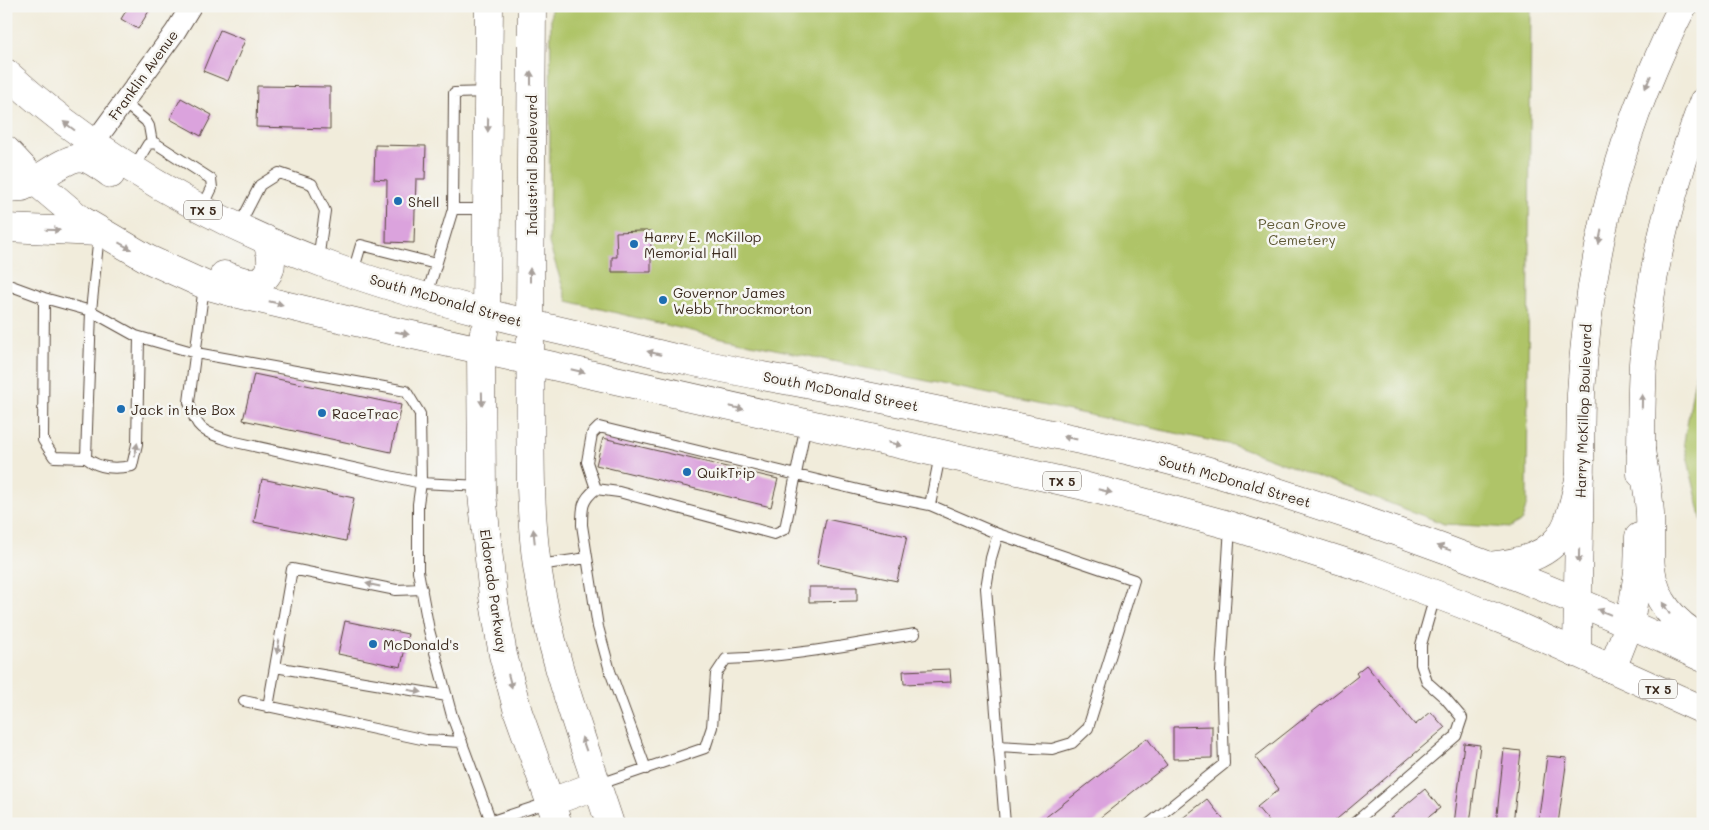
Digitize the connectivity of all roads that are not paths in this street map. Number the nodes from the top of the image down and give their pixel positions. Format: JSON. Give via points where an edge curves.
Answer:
{"nodes":[{"id":1,"x":191,"y":6,"type":"edge"},
{"id":2,"x":489,"y":6,"type":"edge"},
{"id":3,"x":532,"y":6,"type":"edge"},
{"id":4,"x":1674,"y":6,"type":"edge"},
{"id":5,"x":1683,"y":6,"type":"edge"},
{"id":6,"x":1662,"y":48,"type":"junction"},
{"id":7,"x":6,"y":73,"type":"edge"},
{"id":8,"x":488,"y":92,"type":"junction"},
{"id":9,"x":123,"y":102,"type":"junction"},
{"id":10,"x":1703,"y":102,"type":"edge"},
{"id":11,"x":1703,"y":136,"type":"edge"},
{"id":12,"x":152,"y":142,"type":"junction"},
{"id":13,"x":93,"y":144,"type":"junction"},
{"id":14,"x":6,"y":150,"type":"edge"},
{"id":15,"x":132,"y":170,"type":"junction"},
{"id":16,"x":35,"y":181,"type":"junction"},
{"id":17,"x":6,"y":188,"type":"edge"},
{"id":18,"x":202,"y":209,"type":"junction"},
{"id":19,"x":453,"y":209,"type":"junction"},
{"id":20,"x":487,"y":209,"type":"junction"},
{"id":21,"x":1667,"y":216,"type":"junction"},
{"id":22,"x":236,"y":226,"type":"junction"},
{"id":23,"x":6,"y":228,"type":"edge"},
{"id":24,"x":99,"y":232,"type":"junction"},
{"id":25,"x":265,"y":239,"type":"junction"},
{"id":26,"x":148,"y":259,"type":"junction"},
{"id":27,"x":318,"y":261,"type":"junction"},
{"id":28,"x":436,"y":264,"type":"junction"},
{"id":29,"x":353,"y":273,"type":"junction"},
{"id":30,"x":6,"y":284,"type":"edge"},
{"id":31,"x":204,"y":285,"type":"junction"},
{"id":32,"x":427,"y":296,"type":"junction"},
{"id":33,"x":44,"y":298,"type":"junction"},
{"id":34,"x":91,"y":311,"type":"junction"},
{"id":35,"x":486,"y":313,"type":"junction"},
{"id":36,"x":530,"y":324,"type":"junction"},
{"id":37,"x":139,"y":337,"type":"junction"},
{"id":38,"x":481,"y":350,"type":"junction"},
{"id":39,"x":196,"y":353,"type":"junction"},
{"id":40,"x":531,"y":361,"type":"junction"},
{"id":41,"x":686,"y":361,"type":"junction"},
{"id":42,"x":813,"y":385,"type":"junction"},
{"id":43,"x":685,"y":396,"type":"junction"},
{"id":44,"x":806,"y":424,"type":"junction"},
{"id":45,"x":1641,"y":450,"type":"junction"},
{"id":46,"x":940,"y":454,"type":"junction"},
{"id":47,"x":86,"y":458,"type":"junction"},
{"id":48,"x":795,"y":475,"type":"junction"},
{"id":49,"x":1580,"y":476,"type":"junction"},
{"id":50,"x":421,"y":482,"type":"junction"},
{"id":51,"x":482,"y":486,"type":"junction"},
{"id":52,"x":596,"y":489,"type":"junction"},
{"id":53,"x":930,"y":505,"type":"junction"},
{"id":54,"x":1230,"y":526,"type":"junction"},
{"id":55,"x":998,"y":534,"type":"junction"},
{"id":56,"x":587,"y":558,"type":"junction"},
{"id":57,"x":537,"y":565,"type":"junction"},
{"id":58,"x":1489,"y":566,"type":"junction"},
{"id":59,"x":422,"y":589,"type":"junction"},
{"id":60,"x":1435,"y":594,"type":"junction"},
{"id":61,"x":1578,"y":602,"type":"junction"},
{"id":62,"x":1630,"y":623,"type":"junction"},
{"id":63,"x":916,"y":634,"type":"dead end"},
{"id":64,"x":1703,"y":639,"type":"edge"},
{"id":65,"x":1578,"y":653,"type":"junction"},
{"id":66,"x":1703,"y":658,"type":"edge"},
{"id":67,"x":275,"y":667,"type":"junction"},
{"id":68,"x":1612,"y":669,"type":"junction"},
{"id":69,"x":447,"y":696,"type":"junction"},
{"id":70,"x":244,"y":701,"type":"dead end"},
{"id":71,"x":268,"y":706,"type":"junction"},
{"id":72,"x":1703,"y":710,"type":"edge"},
{"id":73,"x":462,"y":742,"type":"junction"},
{"id":74,"x":998,"y":746,"type":"junction"},
{"id":75,"x":646,"y":770,"type":"junction"},
{"id":76,"x":597,"y":785,"type":"junction"},
{"id":77,"x":554,"y":813,"type":"edge"},
{"id":78,"x":492,"y":822,"type":"edge"},
{"id":79,"x":610,"y":824,"type":"edge"},
{"id":80,"x":1005,"y":824,"type":"edge"},
{"id":81,"x":1149,"y":824,"type":"edge"},
{"id":82,"x":1353,"y":824,"type":"edge"}],
"edges":[{"from":1,"to":9,"type":"street","name":"Franklin Avenue","via":[[176,32]]},
{"from":2,"to":8,"type":"main road"},
{"from":36,"to":3,"type":"main road","name":"Industrial Boulevard","one_way":true},
{"from":4,"to":6,"type":"main road"},
{"from":5,"to":6,"type":"main road","name":"Harry McKillop Boulevard"},
{"from":6,"to":49,"type":"main road","name":"Harry McKillop Boulevard","one_way":true,"via":[[1622,150],[1596,257],[1583,355]]},
{"from":13,"to":7,"type":"main road","name":"South McDonald Street","number":"TX 5","one_way":true},
{"from":8,"to":19,"type":"lane","via":[[454,93]]},
{"from":8,"to":20,"type":"main road","one_way":true},
{"from":9,"to":12,"type":"lane","via":[[146,121]]},
{"from":9,"to":13,"type":"street","name":"Franklin Avenue"},
{"from":10,"to":21,"type":"main road"},
{"from":11,"to":21,"type":"main road"},
{"from":12,"to":15,"type":"lane"},
{"from":12,"to":18,"type":"lane","via":[[211,179],[212,188]]},
{"from":13,"to":15,"type":"main road","name":"South McDonald Street","number":"TX 5"},
{"from":14,"to":16,"type":"main road","number":"TX 5"},
{"from":15,"to":18,"type":"main road","name":"South McDonald Street","number":"TX 5"},
{"from":16,"to":17,"type":"main road","via":[[22,187]]},
{"from":16,"to":22,"type":"main road","via":[[64,163],[85,158],[161,205],[192,217]]},
{"from":16,"to":24,"type":"main road","number":"TX 5"},
{"from":18,"to":22,"type":"main road","name":"South McDonald Street","number":"TX 5"},
{"from":19,"to":20,"type":"lane"},
{"from":19,"to":28,"type":"lane"},
{"from":20,"to":35,"type":"main road"},
{"from":45,"to":21,"type":"main road","one_way":true,"via":[[1646,335],[1656,263]]},
{"from":22,"to":25,"type":"main road","name":"South McDonald Street","number":"TX 5"},
{"from":22,"to":27,"type":"lane","via":[[260,185],[279,172],[312,184],[325,211]]},
{"from":23,"to":24,"type":"main road","one_way":true},
{"from":24,"to":26,"type":"main road","number":"TX 5","one_way":true},
{"from":24,"to":34,"type":"lane"},
{"from":25,"to":26,"type":"main road","via":[[272,255],[271,268],[268,274],[256,281],[244,281],[177,259]]},
{"from":25,"to":27,"type":"main road","name":"South McDonald Street","number":"TX 5"},
{"from":26,"to":31,"type":"main road","number":"TX 5"},
{"from":27,"to":29,"type":"main road","name":"South McDonald Street","number":"TX 5"},
{"from":28,"to":29,"type":"lane","via":[[361,246]]},
{"from":28,"to":32,"type":"lane"},
{"from":29,"to":32,"type":"main road","name":"South McDonald Street","number":"TX 5"},
{"from":30,"to":33,"type":"lane"},
{"from":31,"to":38,"type":"main road","number":"TX 5","one_way":true},
{"from":31,"to":39,"type":"lane"},
{"from":32,"to":35,"type":"main road","name":"South McDonald Street","number":"TX 5"},
{"from":33,"to":34,"type":"lane"},
{"from":33,"to":47,"type":"lane","via":[[43,440],[54,457]]},
{"from":34,"to":37,"type":"lane"},
{"from":34,"to":47,"type":"lane"},
{"from":35,"to":36,"type":"main road","name":"South McDonald Street","number":"TX 5"},
{"from":35,"to":38,"type":"main road","name":"Eldorado Parkway"},
{"from":36,"to":40,"type":"main road","name":"Industrial Boulevard"},
{"from":41,"to":36,"type":"main road","name":"South McDonald Street","number":"TX 5","one_way":true},
{"from":37,"to":39,"type":"lane"},
{"from":47,"to":37,"type":"lane","one_way":true,"via":[[104,468],[132,466],[137,444]]},
{"from":38,"to":40,"type":"main road","number":"TX 5"},
{"from":38,"to":51,"type":"main road","name":"Eldorado Parkway","one_way":true},
{"from":39,"to":50,"type":"lane","via":[[189,402],[193,417],[204,432],[231,441]]},
{"from":39,"to":50,"type":"lane","via":[[406,391],[420,414]]},
{"from":40,"to":43,"type":"main road","number":"TX 5","one_way":true},
{"from":57,"to":40,"type":"main road","one_way":true,"via":[[531,482]]},
{"from":41,"to":42,"type":"main road","name":"South McDonald Street","number":"TX 5"},
{"from":41,"to":43,"type":"main road"},
{"from":42,"to":44,"type":"main road"},
{"from":58,"to":42,"type":"main road","name":"South McDonald Street","number":"TX 5","one_way":true,"via":[[1410,536],[1209,471]]},
{"from":43,"to":44,"type":"main road","number":"TX 5","one_way":true},
{"from":44,"to":46,"type":"main road","number":"TX 5","one_way":true},
{"from":44,"to":48,"type":"lane"},
{"from":45,"to":62,"type":"main road","via":[[1638,572]]},
{"from":64,"to":45,"type":"main road","one_way":true,"via":[[1670,614],[1654,581],[1650,514]]},
{"from":46,"to":53,"type":"lane"},
{"from":46,"to":54,"type":"main road","number":"TX 5","one_way":true,"via":[[1080,484]]},
{"from":48,"to":52,"type":"lane","via":[[785,529],[774,534],[619,492]]},
{"from":48,"to":52,"type":"lane","via":[[599,427],[592,434],[588,462]]},
{"from":48,"to":53,"type":"lane"},
{"from":49,"to":58,"type":"main road","via":[[1566,528],[1557,540],[1532,558]]},
{"from":49,"to":61,"type":"main road","name":"Harry McKillop Boulevard","one_way":true},
{"from":50,"to":51,"type":"lane"},
{"from":50,"to":59,"type":"lane","via":[[418,571]]},
{"from":51,"to":77,"type":"main road","name":"Eldorado Parkway","one_way":true,"via":[[486,547],[503,655],[518,712]]},
{"from":52,"to":56,"type":"lane","via":[[587,496],[582,509]]},
{"from":53,"to":55,"type":"lane"},
{"from":54,"to":60,"type":"main road","number":"TX 5"},
{"from":54,"to":81,"type":"lane","via":[[1220,672],[1224,764]]},
{"from":55,"to":74,"type":"lane","via":[[986,588]]},
{"from":55,"to":74,"type":"lane","via":[[1134,580],[1088,728],[1072,743],[1052,749]]},
{"from":56,"to":57,"type":"lane"},
{"from":56,"to":75,"type":"lane","via":[[598,627],[610,671]]},
{"from":76,"to":57,"type":"main road","one_way":true,"via":[[558,667]]},
{"from":58,"to":61,"type":"main road","name":"South McDonald Street","number":"TX 5"},
{"from":59,"to":67,"type":"lane","one_way":true,"via":[[396,590],[292,568]]},
{"from":59,"to":69,"type":"lane","via":[[429,630]]},
{"from":60,"to":65,"type":"main road","number":"TX 5"},
{"from":60,"to":82,"type":"lane","via":[[1421,645],[1421,664],[1427,682],[1462,718],[1456,736]]},
{"from":62,"to":61,"type":"main road","name":"South McDonald Street","number":"TX 5","one_way":true},
{"from":61,"to":65,"type":"main road","name":"Harry McKillop Boulevard"},
{"from":62,"to":66,"type":"main road","name":"South McDonald Street","number":"TX 5"},
{"from":62,"to":68,"type":"main road"},
{"from":63,"to":75,"type":"lane","via":[[800,653],[726,659],[716,674],[712,727],[705,748]]},
{"from":65,"to":68,"type":"main road","number":"TX 5"},
{"from":67,"to":69,"type":"lane","one_way":true},
{"from":67,"to":71,"type":"lane"},
{"from":68,"to":72,"type":"main road","number":"TX 5"},
{"from":69,"to":73,"type":"lane"},
{"from":70,"to":71,"type":"lane"},
{"from":71,"to":73,"type":"lane","via":[[426,740]]},
{"from":73,"to":78,"type":"lane"},
{"from":74,"to":80,"type":"lane"},
{"from":75,"to":76,"type":"lane"},
{"from":76,"to":77,"type":"main road"},
{"from":76,"to":79,"type":"main road"},
{"from":77,"to":78,"type":"lane"}]}
